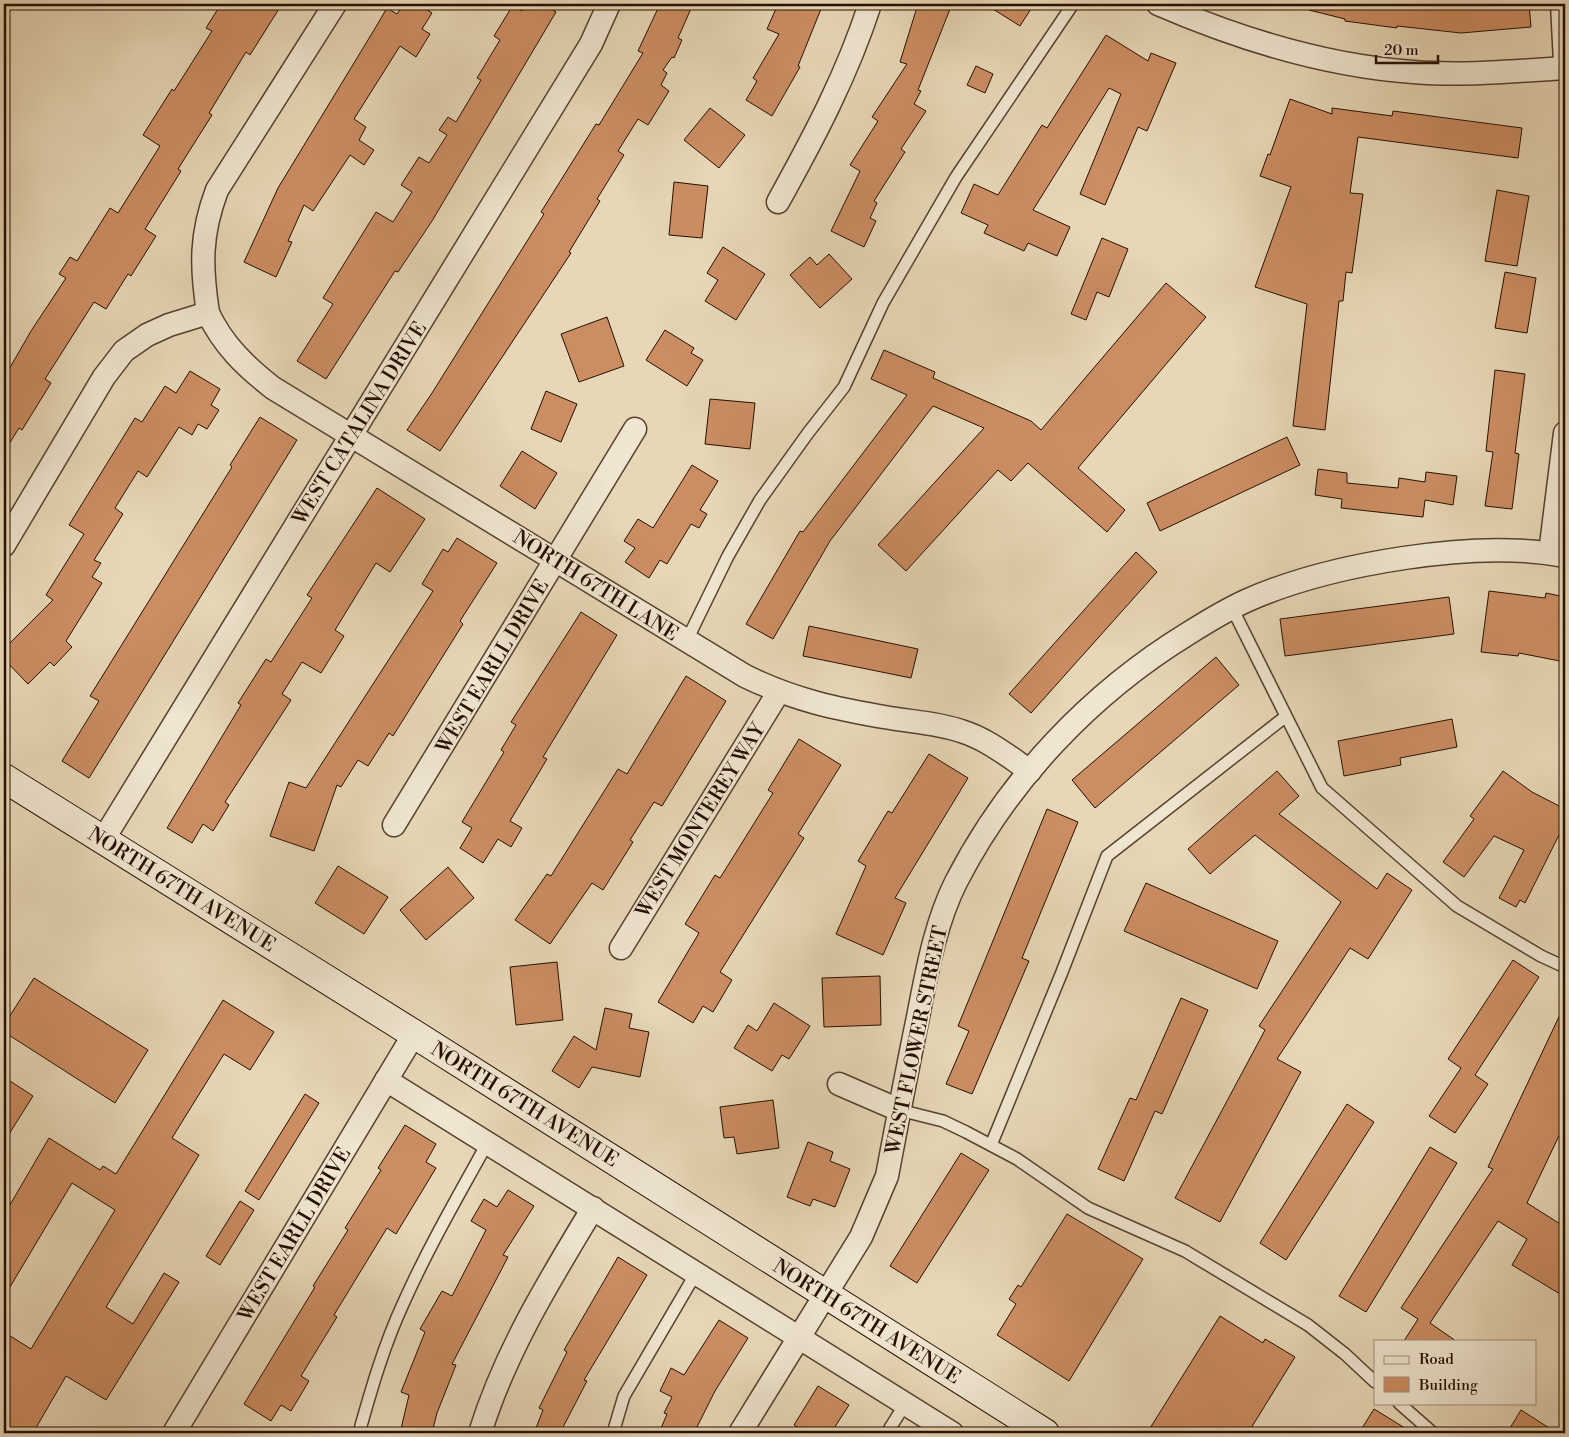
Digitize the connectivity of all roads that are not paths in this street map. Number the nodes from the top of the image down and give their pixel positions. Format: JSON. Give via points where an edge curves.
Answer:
{"nodes":[{"id":1,"x":335,"y":4,"type":"edge"},
{"id":2,"x":609,"y":4,"type":"edge"},
{"id":3,"x":870,"y":4,"type":"edge"},
{"id":4,"x":1073,"y":4,"type":"edge"},
{"id":5,"x":1158,"y":4,"type":"edge"},
{"id":6,"x":1562,"y":4,"type":"edge"},
{"id":7,"x":1565,"y":62,"type":"edge"},
{"id":8,"x":1565,"y":68,"type":"edge"},
{"id":9,"x":778,"y":202,"type":"dead end"},
{"id":10,"x":208,"y":313,"type":"junction"},
{"id":11,"x":635,"y":429,"type":"dead end"},
{"id":12,"x":1565,"y":433,"type":"edge"},
{"id":13,"x":351,"y":436,"type":"junction"},
{"id":14,"x":4,"y":545,"type":"edge"},
{"id":15,"x":1557,"y":555,"type":"edge"},
{"id":16,"x":556,"y":560,"type":"junction"},
{"id":17,"x":1232,"y":608,"type":"junction"},
{"id":18,"x":687,"y":640,"type":"junction"},
{"id":19,"x":778,"y":693,"type":"junction"},
{"id":20,"x":1285,"y":717,"type":"junction"},
{"id":21,"x":1030,"y":771,"type":"junction"},
{"id":22,"x":4,"y":778,"type":"edge"},
{"id":23,"x":394,"y":825,"type":"dead end"},
{"id":24,"x":103,"y":840,"type":"junction"},
{"id":25,"x":621,"y":948,"type":"dead end"},
{"id":26,"x":1565,"y":967,"type":"edge"},
{"id":27,"x":414,"y":1034,"type":"junction"},
{"id":28,"x":386,"y":1080,"type":"junction"},
{"id":29,"x":839,"y":1084,"type":"dead end"},
{"id":30,"x":899,"y":1110,"type":"junction"},
{"id":31,"x":488,"y":1142,"type":"junction"},
{"id":32,"x":991,"y":1145,"type":"junction"},
{"id":33,"x":593,"y":1208,"type":"junction"},
{"id":34,"x":696,"y":1273,"type":"junction"},
{"id":35,"x":826,"y":1296,"type":"junction"},
{"id":36,"x":799,"y":1337,"type":"junction"},
{"id":37,"x":1374,"y":1381,"type":"edge"},
{"id":38,"x":905,"y":1404,"type":"junction"},
{"id":39,"x":1400,"y":1404,"type":"edge"},
{"id":40,"x":174,"y":1433,"type":"edge"},
{"id":41,"x":359,"y":1433,"type":"edge"},
{"id":42,"x":480,"y":1433,"type":"edge"},
{"id":43,"x":613,"y":1433,"type":"edge"},
{"id":44,"x":740,"y":1433,"type":"edge"},
{"id":45,"x":887,"y":1433,"type":"edge"},
{"id":46,"x":952,"y":1433,"type":"edge"},
{"id":47,"x":1045,"y":1433,"type":"edge"},
{"id":48,"x":1433,"y":1433,"type":"edge"}],
"edges":[{"from":1,"to":10,"type":"street","name":"NORTH 67TH LANE","via":[[217,190],[203,239],[202,272]]},
{"from":2,"to":13,"type":"street","name":"WEST CATALINA DRIVE","via":[[591,44]]},
{"from":3,"to":9,"type":"street","via":[[836,93]]},
{"from":4,"to":18,"type":"lane","via":[[956,177],[883,303],[844,387],[760,500]]},
{"from":5,"to":8,"type":"street","via":[[1249,40],[1329,60],[1413,72]]},
{"from":6,"to":7,"type":"street"},
{"from":10,"to":13,"type":"street","name":"NORTH 67TH LANE","via":[[218,334],[247,368],[273,388]]},
{"from":10,"to":14,"type":"street","via":[[169,325],[124,351],[104,377]]},
{"from":11,"to":16,"type":"street","name":"WEST EARLL DRIVE"},
{"from":12,"to":15,"type":"street","name":"WEST FLOWER STREET"},
{"from":13,"to":16,"type":"street","name":"NORTH 67TH LANE"},
{"from":13,"to":24,"type":"street","name":"WEST CATALINA DRIVE"},
{"from":15,"to":17,"type":"street","name":"WEST FLOWER STREET","via":[[1489,550],[1436,553],[1350,566],[1281,587]]},
{"from":16,"to":18,"type":"street","name":"NORTH 67TH LANE"},
{"from":16,"to":23,"type":"street","name":"WEST EARLL DRIVE"},
{"from":17,"to":20,"type":"lane"},
{"from":17,"to":21,"type":"street","name":"WEST FLOWER STREET","via":[[1149,657],[1071,723]]},
{"from":18,"to":19,"type":"street","name":"NORTH 67TH LANE"},
{"from":19,"to":21,"type":"street","name":"NORTH 67TH LANE","via":[[846,711],[961,731],[987,743]]},
{"from":19,"to":25,"type":"street","name":"WEST MONTEREY WAY"},
{"from":20,"to":26,"type":"lane","via":[[1322,788],[1376,837],[1457,906]]},
{"from":20,"to":32,"type":"lane","via":[[1107,856]]},
{"from":21,"to":30,"type":"street","name":"WEST FLOWER STREET","via":[[956,882],[937,930]]},
{"from":22,"to":24,"type":"main road","name":"NORTH 67TH AVENUE"},
{"from":24,"to":27,"type":"main road","name":"NORTH 67TH AVENUE"},
{"from":27,"to":28,"type":"street","name":"WEST EARLL DRIVE"},
{"from":27,"to":35,"type":"main road","name":"NORTH 67TH AVENUE"},
{"from":28,"to":31,"type":"street"},
{"from":28,"to":40,"type":"street","name":"WEST EARLL DRIVE"},
{"from":29,"to":30,"type":"street"},
{"from":30,"to":32,"type":"lane","via":[[943,1121]]},
{"from":30,"to":35,"type":"street","name":"WEST FLOWER STREET","via":[[887,1176],[877,1203]]},
{"from":31,"to":33,"type":"street"},
{"from":31,"to":41,"type":"lane","via":[[434,1238],[402,1306]]},
{"from":32,"to":37,"type":"lane","via":[[1088,1208],[1185,1250],[1308,1325]]},
{"from":33,"to":34,"type":"street"},
{"from":33,"to":42,"type":"street","via":[[513,1348]]},
{"from":34,"to":36,"type":"street"},
{"from":34,"to":43,"type":"lane","via":[[624,1396]]},
{"from":35,"to":36,"type":"street","name":"WEST FLOWER STREET"},
{"from":35,"to":47,"type":"main road","name":"NORTH 67TH AVENUE"},
{"from":36,"to":38,"type":"street"},
{"from":36,"to":44,"type":"street","name":"WEST FLOWER STREET"},
{"from":38,"to":45,"type":"lane"},
{"from":38,"to":46,"type":"street"},
{"from":39,"to":48,"type":"lane"}]}
